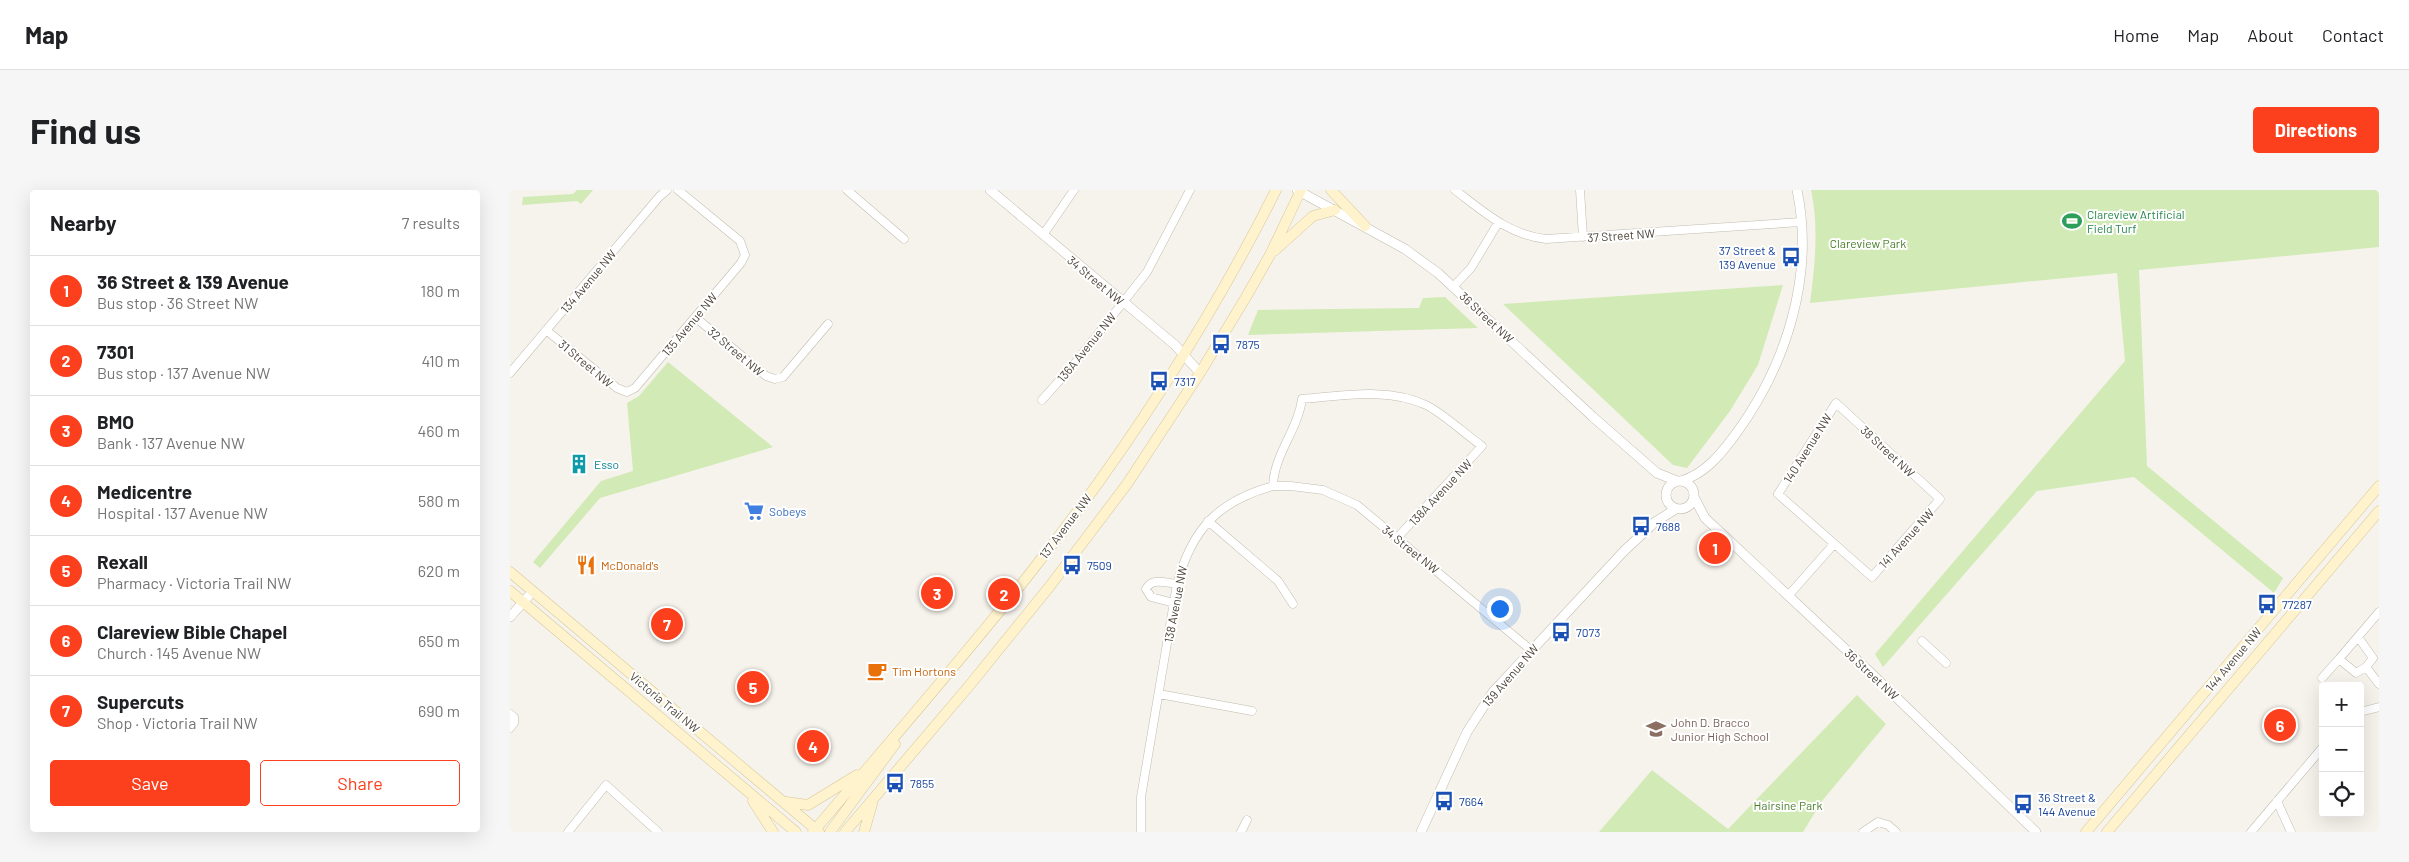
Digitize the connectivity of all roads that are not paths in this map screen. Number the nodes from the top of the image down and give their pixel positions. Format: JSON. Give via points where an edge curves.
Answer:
{"nodes":[{"id":1,"x":667,"y":190,"type":"edge"},
{"id":2,"x":678,"y":190,"type":"edge"},
{"id":3,"x":847,"y":190,"type":"edge"},
{"id":4,"x":990,"y":190,"type":"edge"},
{"id":5,"x":1074,"y":190,"type":"edge"},
{"id":6,"x":1190,"y":190,"type":"edge"},
{"id":7,"x":1276,"y":190,"type":"edge"},
{"id":8,"x":1299,"y":190,"type":"edge"},
{"id":9,"x":1331,"y":190,"type":"edge"},
{"id":10,"x":1455,"y":190,"type":"edge"},
{"id":11,"x":1580,"y":190,"type":"edge"},
{"id":12,"x":1797,"y":190,"type":"edge"},
{"id":13,"x":1335,"y":210,"type":"junction"},
{"id":14,"x":1801,"y":222,"type":"junction"},
{"id":15,"x":1498,"y":223,"type":"junction"},
{"id":16,"x":1365,"y":226,"type":"junction"},
{"id":17,"x":1043,"y":235,"type":"junction"},
{"id":18,"x":1583,"y":237,"type":"junction"},
{"id":19,"x":904,"y":239,"type":"dead end"},
{"id":20,"x":1270,"y":255,"type":"junction"},
{"id":21,"x":1454,"y":286,"type":"junction"},
{"id":22,"x":1122,"y":302,"type":"junction"},
{"id":23,"x":695,"y":317,"type":"junction"},
{"id":24,"x":828,"y":324,"type":"dead end"},
{"id":25,"x":546,"y":330,"type":"junction"},
{"id":26,"x":1183,"y":353,"type":"junction"},
{"id":27,"x":510,"y":373,"type":"edge"},
{"id":28,"x":1200,"y":373,"type":"junction"},
{"id":29,"x":627,"y":392,"type":"joint"},
{"id":30,"x":1042,"y":400,"type":"dead end"},
{"id":31,"x":1836,"y":403,"type":"joint"},
{"id":32,"x":1705,"y":469,"type":"junction"},
{"id":33,"x":1657,"y":473,"type":"junction"},
{"id":34,"x":1679,"y":481,"type":"junction"},
{"id":35,"x":1273,"y":486,"type":"junction"},
{"id":36,"x":2379,"y":486,"type":"edge"},
{"id":37,"x":1666,"y":493,"type":"junction"},
{"id":38,"x":1694,"y":495,"type":"junction"},
{"id":39,"x":1940,"y":499,"type":"joint"},
{"id":40,"x":1679,"y":509,"type":"junction"},
{"id":41,"x":2379,"y":511,"type":"edge"},
{"id":42,"x":1705,"y":518,"type":"junction"},
{"id":43,"x":1208,"y":521,"type":"junction"},
{"id":44,"x":1655,"y":522,"type":"junction"},
{"id":45,"x":1397,"y":538,"type":"junction"},
{"id":46,"x":1834,"y":544,"type":"junction"},
{"id":47,"x":510,"y":572,"type":"edge"},
{"id":48,"x":1177,"y":584,"type":"junction"},
{"id":49,"x":510,"y":591,"type":"edge"},
{"id":50,"x":533,"y":591,"type":"junction"},
{"id":51,"x":1788,"y":596,"type":"junction"},
{"id":52,"x":523,"y":602,"type":"junction"},
{"id":53,"x":1174,"y":603,"type":"junction"},
{"id":54,"x":1294,"y":604,"type":"dead end"},
{"id":55,"x":2379,"y":612,"type":"edge"},
{"id":56,"x":510,"y":617,"type":"edge"},
{"id":57,"x":2358,"y":637,"type":"junction"},
{"id":58,"x":1922,"y":641,"type":"dead end"},
{"id":59,"x":1531,"y":650,"type":"junction"},
{"id":60,"x":2338,"y":659,"type":"junction"},
{"id":61,"x":1946,"y":663,"type":"dead end"},
{"id":62,"x":2366,"y":667,"type":"junction"},
{"id":63,"x":2322,"y":678,"type":"dead end"},
{"id":64,"x":2379,"y":684,"type":"edge"},
{"id":65,"x":1159,"y":694,"type":"junction"},
{"id":66,"x":928,"y":696,"type":"junction"},
{"id":67,"x":2379,"y":707,"type":"edge"},
{"id":68,"x":1252,"y":710,"type":"dead end"},
{"id":69,"x":2364,"y":711,"type":"edge"},
{"id":70,"x":510,"y":714,"type":"edge"},
{"id":71,"x":510,"y":728,"type":"edge"},
{"id":72,"x":2319,"y":752,"type":"edge"},
{"id":73,"x":867,"y":769,"type":"junction"},
{"id":74,"x":745,"y":790,"type":"junction"},
{"id":75,"x":875,"y":796,"type":"junction"},
{"id":76,"x":2277,"y":801,"type":"junction"},
{"id":77,"x":784,"y":802,"type":"junction"},
{"id":78,"x":1247,"y":820,"type":"dead end"},
{"id":79,"x":1141,"y":830,"type":"edge"},
{"id":80,"x":816,"y":831,"type":"edge"},
{"id":81,"x":568,"y":832,"type":"edge"},
{"id":82,"x":658,"y":832,"type":"edge"},
{"id":83,"x":773,"y":832,"type":"edge"},
{"id":84,"x":796,"y":832,"type":"edge"},
{"id":85,"x":830,"y":832,"type":"edge"},
{"id":86,"x":845,"y":832,"type":"edge"},
{"id":87,"x":864,"y":832,"type":"edge"},
{"id":88,"x":1241,"y":832,"type":"edge"},
{"id":89,"x":1421,"y":832,"type":"edge"},
{"id":90,"x":1864,"y":832,"type":"edge"},
{"id":91,"x":1896,"y":832,"type":"edge"},
{"id":92,"x":2036,"y":832,"type":"edge"},
{"id":93,"x":2086,"y":832,"type":"edge"},
{"id":94,"x":2107,"y":832,"type":"edge"},
{"id":95,"x":2251,"y":832,"type":"edge"},
{"id":96,"x":2290,"y":832,"type":"edge"}],
"edges":[{"from":1,"to":25,"type":"street","name":"134 Avenue NW"},
{"from":2,"to":23,"type":"street","name":"135 Avenue NW","via":[[740,241],[745,252],[742,262]]},
{"from":3,"to":19,"type":"street"},
{"from":4,"to":17,"type":"street","name":"34 Street NW"},
{"from":5,"to":17,"type":"street"},
{"from":6,"to":22,"type":"street","name":"136A Avenue NW","via":[[1147,272]]},
{"from":7,"to":26,"type":"main road","name":"137 Avenue NW","via":[[1227,281]]},
{"from":8,"to":13,"type":"street","name":"36 Street NW"},
{"from":8,"to":20,"type":"main road","name":"137 Avenue NW"},
{"from":9,"to":16,"type":"main road"},
{"from":10,"to":15,"type":"street","name":"37 Street NW"},
{"from":11,"to":18,"type":"street"},
{"from":12,"to":14,"type":"street"},
{"from":13,"to":16,"type":"street","name":"36 Street NW"},
{"from":13,"to":20,"type":"main road","via":[[1313,216]]},
{"from":14,"to":18,"type":"street","name":"37 Street NW"},
{"from":14,"to":32,"type":"street","via":[[1802,255],[1798,286],[1784,346],[1754,408],[1732,440]]},
{"from":15,"to":18,"type":"street","name":"37 Street NW","via":[[1535,238]]},
{"from":15,"to":21,"type":"street","via":[[1471,268]]},
{"from":16,"to":21,"type":"street","name":"36 Street NW","via":[[1406,249]]},
{"from":17,"to":22,"type":"street","name":"34 Street NW"},
{"from":20,"to":28,"type":"main road","name":"137 Avenue NW"},
{"from":21,"to":33,"type":"street","name":"36 Street NW","via":[[1593,418]]},
{"from":22,"to":26,"type":"street","name":"34 Street NW"},
{"from":22,"to":30,"type":"street","name":"136A Avenue NW"},
{"from":23,"to":24,"type":"street","name":"32 Street NW","via":[[766,376],[780,379]]},
{"from":23,"to":29,"type":"street","name":"135 Avenue NW","via":[[635,388]]},
{"from":25,"to":27,"type":"street","name":"134 Avenue NW"},
{"from":25,"to":29,"type":"street","name":"31 Street NW","via":[[617,388]]},
{"from":26,"to":28,"type":"street","name":"34 Street NW"},
{"from":26,"to":66,"type":"main road","name":"137 Avenue NW","via":[[1104,474],[1031,572]]},
{"from":28,"to":75,"type":"main road","name":"137 Avenue NW","via":[[1127,484],[1050,586]]},
{"from":31,"to":39,"type":"street","name":"38 Street NW"},
{"from":31,"to":46,"type":"street","name":"140 Avenue NW","via":[[1778,494]]},
{"from":32,"to":34,"type":"street","via":[[1693,478]]},
{"from":32,"to":38,"type":"street"},
{"from":33,"to":34,"type":"street","name":"36 Street NW"},
{"from":33,"to":37,"type":"street","name":"36 Street NW"},
{"from":34,"to":37,"type":"street"},
{"from":34,"to":38,"type":"street","via":[[1690,484]]},
{"from":35,"to":43,"type":"street","name":"138 Avenue NW","via":[[1236,500]]},
{"from":35,"to":45,"type":"street","name":"34 Street NW","via":[[1308,487],[1337,494],[1357,505]]},
{"from":35,"to":45,"type":"street","name":"138A Avenue NW","via":[[1275,466],[1301,413],[1302,399],[1369,393],[1426,405],[1482,446]]},
{"from":36,"to":93,"type":"main road","name":"144 Avenue NW"},
{"from":37,"to":40,"type":"street","via":[[1669,504]]},
{"from":37,"to":44,"type":"street","name":"139 Avenue NW"},
{"from":38,"to":40,"type":"street","via":[[1690,505]]},
{"from":38,"to":42,"type":"street","name":"36 Street NW"},
{"from":39,"to":46,"type":"street","name":"141 Avenue NW","via":[[1872,577]]},
{"from":40,"to":42,"type":"street","name":"36 Street NW"},
{"from":40,"to":44,"type":"street","name":"139 Avenue NW"},
{"from":41,"to":94,"type":"main road","name":"144 Avenue NW"},
{"from":42,"to":51,"type":"street","name":"36 Street NW"},
{"from":43,"to":48,"type":"street","name":"138 Avenue NW","via":[[1190,546]]},
{"from":43,"to":54,"type":"street","via":[[1278,581]]},
{"from":44,"to":59,"type":"street","name":"139 Avenue NW"},
{"from":45,"to":59,"type":"street","name":"34 Street NW"},
{"from":46,"to":51,"type":"street"},
{"from":47,"to":50,"type":"main road","name":"Victoria Trail NW"},
{"from":48,"to":53,"type":"street","name":"138 Avenue NW"},
{"from":48,"to":53,"type":"street","via":[[1155,581],[1146,589],[1151,597]]},
{"from":49,"to":52,"type":"main road","name":"Victoria Trail NW"},
{"from":50,"to":52,"type":"street"},
{"from":50,"to":77,"type":"main road","name":"Victoria Trail NW"},
{"from":51,"to":92,"type":"street","name":"36 Street NW"},
{"from":52,"to":56,"type":"street"},
{"from":52,"to":74,"type":"main road","name":"Victoria Trail NW"},
{"from":53,"to":65,"type":"street","name":"138 Avenue NW"},
{"from":55,"to":57,"type":"street"},
{"from":57,"to":60,"type":"street"},
{"from":57,"to":62,"type":"street","via":[[2373,658]]},
{"from":58,"to":61,"type":"street"},
{"from":59,"to":89,"type":"street","name":"139 Avenue NW","via":[[1493,692],[1473,721]]},
{"from":60,"to":62,"type":"street","via":[[2356,673]]},
{"from":60,"to":63,"type":"street"},
{"from":62,"to":64,"type":"street"},
{"from":65,"to":68,"type":"street"},
{"from":65,"to":79,"type":"street","name":"138 Avenue NW","via":[[1141,797]]},
{"from":66,"to":73,"type":"main road","name":"137 Avenue NW"},
{"from":66,"to":85,"type":"main road"},
{"from":67,"to":69,"type":"street"},
{"from":70,"to":71,"type":"street","via":[[514,717]]},
{"from":72,"to":76,"type":"street"},
{"from":73,"to":77,"type":"main road","via":[[808,805]]},
{"from":73,"to":80,"type":"main road","name":"137 Avenue NW"},
{"from":74,"to":83,"type":"main road"},
{"from":74,"to":84,"type":"main road","name":"Victoria Trail NW"},
{"from":75,"to":86,"type":"main road","name":"137 Avenue NW"},
{"from":75,"to":87,"type":"main road"},
{"from":76,"to":95,"type":"street"},
{"from":76,"to":96,"type":"street"},
{"from":77,"to":80,"type":"main road","name":"Victoria Trail NW"},
{"from":78,"to":88,"type":"street"},
{"from":81,"to":82,"type":"street","via":[[606,785]]},
{"from":90,"to":91,"type":"street","via":[[1878,822]]}]}
